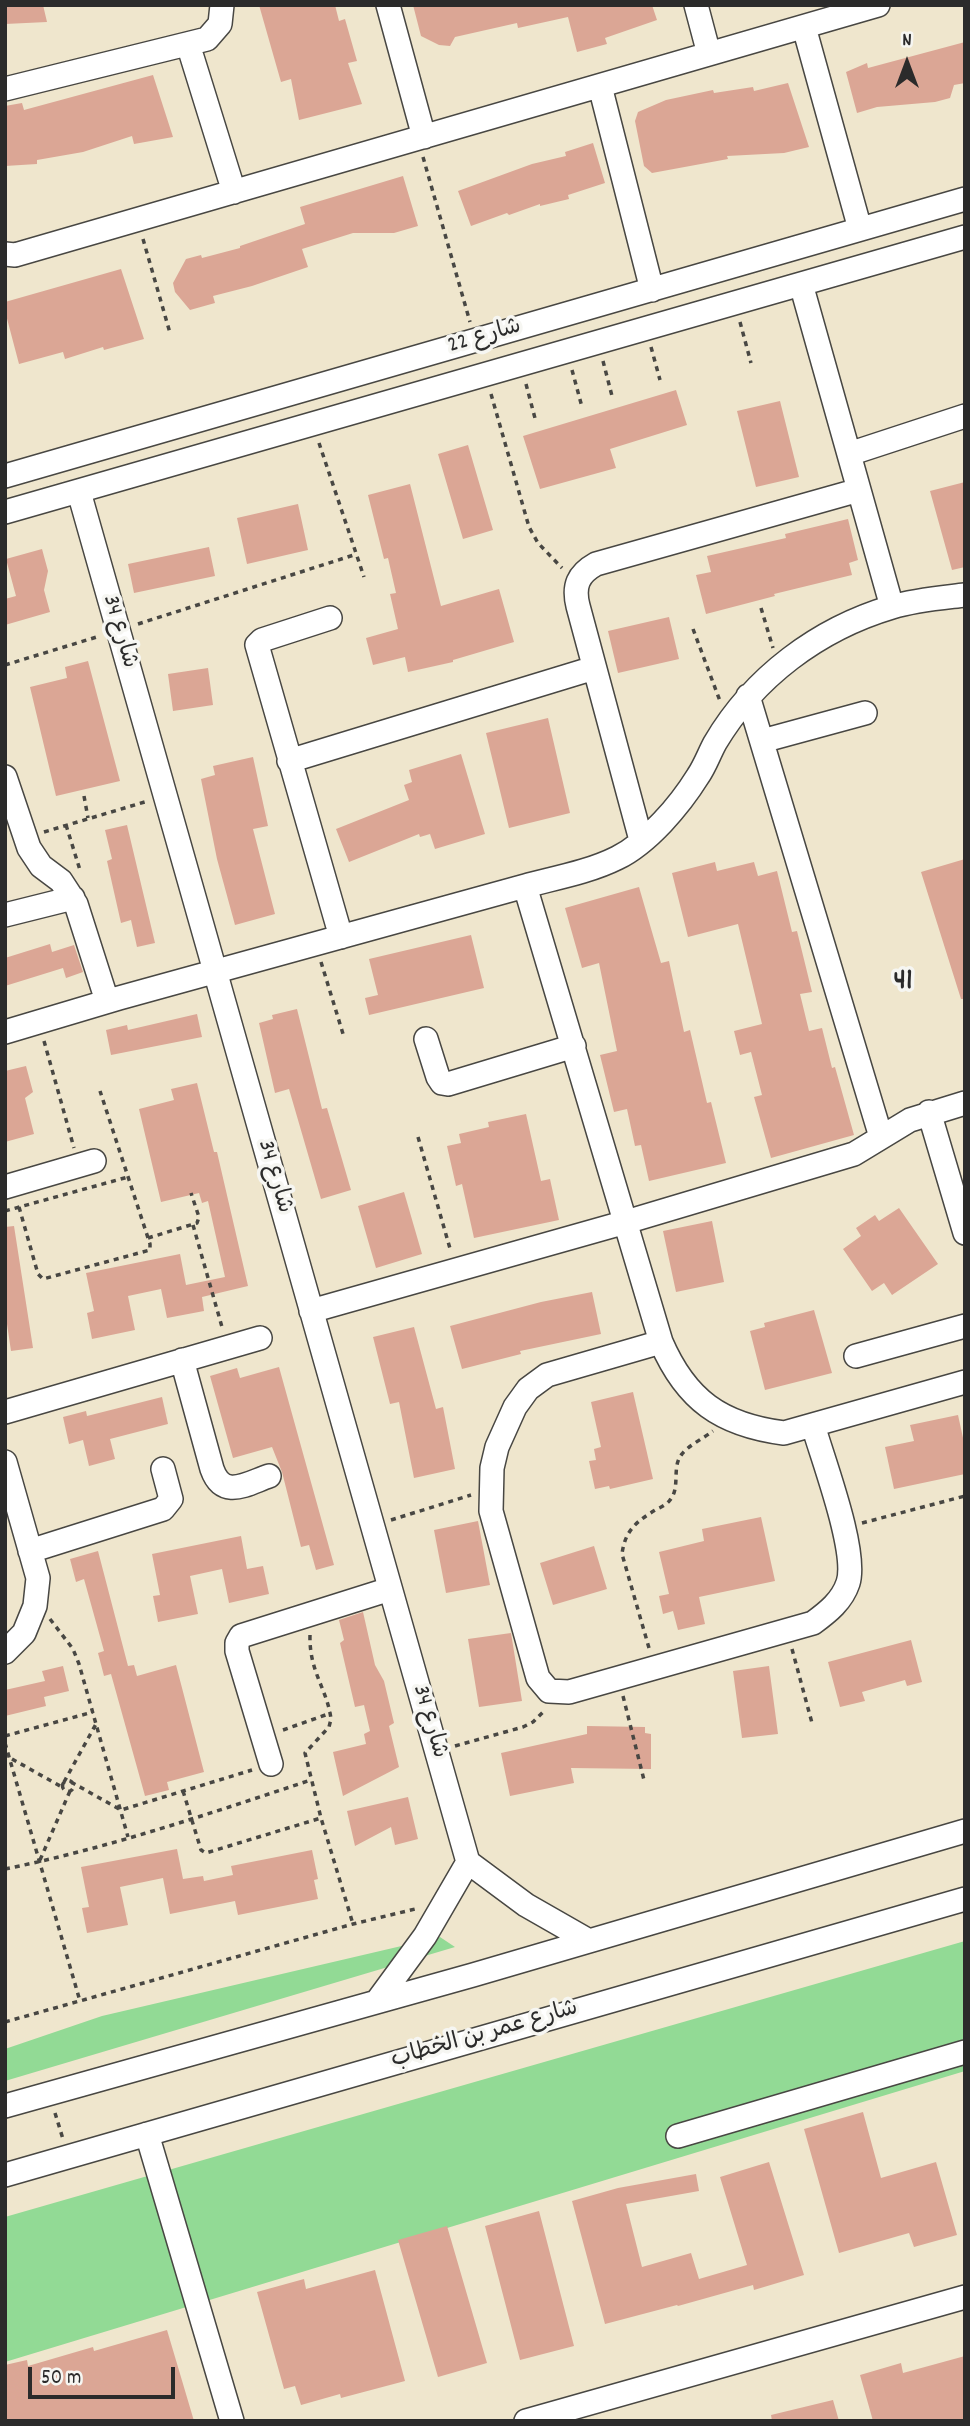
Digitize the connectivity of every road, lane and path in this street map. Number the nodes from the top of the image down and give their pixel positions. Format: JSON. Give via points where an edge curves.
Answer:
{"nodes":[{"id":1,"x":222,"y":5,"type":"edge"},
{"id":2,"x":388,"y":5,"type":"edge"},
{"id":3,"x":696,"y":5,"type":"edge"},
{"id":4,"x":878,"y":5,"type":"edge"},
{"id":5,"x":804,"y":27,"type":"junction"},
{"id":6,"x":188,"y":44,"type":"junction"},
{"id":7,"x":709,"y":54,"type":"junction"},
{"id":8,"x":600,"y":86,"type":"junction"},
{"id":9,"x":5,"y":89,"type":"edge"},
{"id":10,"x":421,"y":138,"type":"junction"},
{"id":11,"x":234,"y":192,"type":"junction"},
{"id":12,"x":965,"y":199,"type":"edge"},
{"id":13,"x":138,"y":220,"type":"junction"},
{"id":14,"x":860,"y":229,"type":"junction"},
{"id":15,"x":965,"y":237,"type":"edge"},
{"id":16,"x":5,"y":254,"type":"edge"},
{"id":17,"x":801,"y":284,"type":"junction"},
{"id":18,"x":652,"y":290,"type":"junction"},
{"id":19,"x":735,"y":303,"type":"junction"},
{"id":20,"x":646,"y":328,"type":"junction"},
{"id":21,"x":170,"y":333,"type":"dead end"},
{"id":22,"x":476,"y":341,"type":"junction"},
{"id":23,"x":598,"y":342,"type":"junction"},
{"id":24,"x":566,"y":352,"type":"junction"},
{"id":25,"x":751,"y":363,"type":"dead end"},
{"id":26,"x":520,"y":365,"type":"junction"},
{"id":27,"x":485,"y":375,"type":"junction"},
{"id":28,"x":660,"y":380,"type":"dead end"},
{"id":29,"x":612,"y":396,"type":"dead end"},
{"id":30,"x":582,"y":407,"type":"dead end"},
{"id":31,"x":965,"y":416,"type":"edge"},
{"id":32,"x":536,"y":422,"type":"dead end"},
{"id":33,"x":313,"y":424,"type":"junction"},
{"id":34,"x":849,"y":453,"type":"junction"},
{"id":35,"x":5,"y":476,"type":"edge"},
{"id":36,"x":859,"y":490,"type":"junction"},
{"id":37,"x":79,"y":492,"type":"junction"},
{"id":38,"x":5,"y":512,"type":"edge"},
{"id":39,"x":357,"y":554,"type":"junction"},
{"id":40,"x":364,"y":577,"type":"dead end"},
{"id":41,"x":578,"y":579,"type":"junction"},
{"id":42,"x":965,"y":595,"type":"edge"},
{"id":43,"x":892,"y":607,"type":"junction"},
{"id":44,"x":761,"y":608,"type":"dead end"},
{"id":45,"x":330,"y":618,"type":"dead end"},
{"id":46,"x":693,"y":629,"type":"dead end"},
{"id":47,"x":117,"y":631,"type":"junction"},
{"id":48,"x":5,"y":665,"type":"edge"},
{"id":49,"x":778,"y":667,"type":"junction"},
{"id":50,"x":594,"y":668,"type":"junction"},
{"id":51,"x":748,"y":696,"type":"junction"},
{"id":52,"x":865,"y":713,"type":"dead end"},
{"id":53,"x":728,"y":722,"type":"junction"},
{"id":54,"x":762,"y":741,"type":"junction"},
{"id":55,"x":289,"y":761,"type":"junction"},
{"id":56,"x":5,"y":777,"type":"edge"},
{"id":57,"x":83,"y":796,"type":"dead end"},
{"id":58,"x":165,"y":796,"type":"junction"},
{"id":59,"x":88,"y":818,"type":"junction"},
{"id":60,"x":26,"y":838,"type":"junction"},
{"id":61,"x":641,"y":840,"type":"junction"},
{"id":62,"x":525,"y":886,"type":"junction"},
{"id":63,"x":73,"y":898,"type":"junction"},
{"id":64,"x":5,"y":915,"type":"edge"},
{"id":65,"x":341,"y":937,"type":"junction"},
{"id":66,"x":316,"y":943,"type":"junction"},
{"id":67,"x":214,"y":971,"type":"junction"},
{"id":68,"x":107,"y":1001,"type":"junction"},
{"id":69,"x":38,"y":1022,"type":"junction"},
{"id":70,"x":5,"y":1032,"type":"edge"},
{"id":71,"x":344,"y":1037,"type":"dead end"},
{"id":72,"x":426,"y":1039,"type":"dead end"},
{"id":73,"x":573,"y":1046,"type":"junction"},
{"id":74,"x":100,"y":1091,"type":"dead end"},
{"id":75,"x":965,"y":1103,"type":"edge"},
{"id":76,"x":929,"y":1112,"type":"junction"},
{"id":77,"x":418,"y":1137,"type":"dead end"},
{"id":78,"x":881,"y":1138,"type":"junction"},
{"id":79,"x":87,"y":1163,"type":"joint"},
{"id":80,"x":128,"y":1177,"type":"junction"},
{"id":81,"x":5,"y":1187,"type":"edge"},
{"id":82,"x":191,"y":1192,"type":"dead end"},
{"id":83,"x":19,"y":1207,"type":"junction"},
{"id":84,"x":5,"y":1211,"type":"edge"},
{"id":85,"x":626,"y":1222,"type":"junction"},
{"id":86,"x":193,"y":1225,"type":"junction"},
{"id":87,"x":965,"y":1233,"type":"edge"},
{"id":88,"x":148,"y":1238,"type":"junction"},
{"id":89,"x":456,"y":1270,"type":"junction"},
{"id":90,"x":311,"y":1311,"type":"junction"},
{"id":91,"x":965,"y":1326,"type":"edge"},
{"id":92,"x":260,"y":1338,"type":"dead end"},
{"id":93,"x":661,"y":1342,"type":"junction"},
{"id":94,"x":227,"y":1347,"type":"junction"},
{"id":95,"x":856,"y":1356,"type":"dead end"},
{"id":96,"x":182,"y":1360,"type":"junction"},
{"id":97,"x":965,"y":1382,"type":"edge"},
{"id":98,"x":5,"y":1412,"type":"edge"},
{"id":99,"x":728,"y":1420,"type":"junction"},
{"id":100,"x":813,"y":1425,"type":"junction"},
{"id":101,"x":5,"y":1462,"type":"edge"},
{"id":102,"x":163,"y":1469,"type":"dead end"},
{"id":103,"x":269,"y":1476,"type":"dead end"},
{"id":104,"x":490,"y":1489,"type":"junction"},
{"id":105,"x":965,"y":1496,"type":"edge"},
{"id":106,"x":372,"y":1526,"type":"junction"},
{"id":107,"x":844,"y":1528,"type":"junction"},
{"id":108,"x":30,"y":1551,"type":"junction"},
{"id":109,"x":390,"y":1589,"type":"junction"},
{"id":110,"x":35,"y":1606,"type":"junction"},
{"id":111,"x":312,"y":1613,"type":"junction"},
{"id":112,"x":786,"y":1630,"type":"junction"},
{"id":113,"x":5,"y":1652,"type":"edge"},
{"id":114,"x":654,"y":1667,"type":"junction"},
{"id":115,"x":618,"y":1677,"type":"junction"},
{"id":116,"x":549,"y":1691,"type":"junction"},
{"id":117,"x":93,"y":1712,"type":"junction"},
{"id":118,"x":331,"y":1713,"type":"junction"},
{"id":119,"x":812,"y":1723,"type":"dead end"},
{"id":120,"x":96,"y":1724,"type":"junction"},
{"id":121,"x":5,"y":1736,"type":"edge"},
{"id":122,"x":263,"y":1737,"type":"junction"},
{"id":123,"x":5,"y":1743,"type":"edge"},
{"id":124,"x":436,"y":1751,"type":"junction"},
{"id":125,"x":10,"y":1759,"type":"junction"},
{"id":126,"x":271,"y":1764,"type":"joint"},
{"id":127,"x":311,"y":1780,"type":"junction"},
{"id":128,"x":645,"y":1780,"type":"dead end"},
{"id":129,"x":71,"y":1782,"type":"junction"},
{"id":130,"x":63,"y":1784,"type":"junction"},
{"id":131,"x":183,"y":1790,"type":"junction"},
{"id":132,"x":70,"y":1791,"type":"junction"},
{"id":133,"x":121,"y":1810,"type":"junction"},
{"id":134,"x":191,"y":1818,"type":"junction"},
{"id":135,"x":321,"y":1818,"type":"junction"},
{"id":136,"x":965,"y":1830,"type":"edge"},
{"id":137,"x":128,"y":1837,"type":"junction"},
{"id":138,"x":39,"y":1862,"type":"junction"},
{"id":139,"x":468,"y":1862,"type":"junction"},
{"id":140,"x":5,"y":1869,"type":"edge"},
{"id":141,"x":965,"y":1899,"type":"edge"},
{"id":142,"x":446,"y":1902,"type":"junction"},
{"id":143,"x":353,"y":1924,"type":"junction"},
{"id":144,"x":589,"y":1941,"type":"junction"},
{"id":145,"x":378,"y":2000,"type":"junction"},
{"id":146,"x":80,"y":2001,"type":"junction"},
{"id":147,"x":5,"y":2022,"type":"edge"},
{"id":148,"x":965,"y":2052,"type":"edge"},
{"id":149,"x":50,"y":2094,"type":"junction"},
{"id":150,"x":5,"y":2106,"type":"edge"},
{"id":151,"x":146,"y":2134,"type":"junction"},
{"id":152,"x":678,"y":2136,"type":"dead end"},
{"id":153,"x":68,"y":2157,"type":"junction"},
{"id":154,"x":5,"y":2175,"type":"edge"},
{"id":155,"x":965,"y":2297,"type":"edge"},
{"id":156,"x":232,"y":2421,"type":"edge"},
{"id":157,"x":526,"y":2421,"type":"edge"}],
"edges":[{"from":1,"to":6,"type":"street","via":[[220,24],[207,39]]},
{"from":2,"to":10,"type":"street"},
{"from":3,"to":7,"type":"street"},
{"from":4,"to":5,"type":"street"},
{"from":5,"to":7,"type":"street"},
{"from":5,"to":14,"type":"street"},
{"from":6,"to":9,"type":"street"},
{"from":6,"to":11,"type":"street"},
{"from":7,"to":8,"type":"street"},
{"from":8,"to":10,"type":"street"},
{"from":8,"to":18,"type":"street"},
{"from":10,"to":11,"type":"street"},
{"from":10,"to":22,"type":"path"},
{"from":11,"to":13,"type":"street"},
{"from":12,"to":14,"type":"street","name":"شارع 22"},
{"from":13,"to":16,"type":"street"},
{"from":13,"to":21,"type":"path"},
{"from":14,"to":18,"type":"street","name":"شارع 22"},
{"from":15,"to":17,"type":"street","name":"شارع 22"},
{"from":17,"to":19,"type":"street","name":"شارع 22"},
{"from":17,"to":34,"type":"street"},
{"from":18,"to":22,"type":"street","name":"شارع 22"},
{"from":19,"to":20,"type":"street","name":"شارع 22"},
{"from":19,"to":25,"type":"path"},
{"from":20,"to":23,"type":"street","name":"شارع 22"},
{"from":20,"to":28,"type":"path"},
{"from":22,"to":35,"type":"street","name":"شارع 22"},
{"from":23,"to":24,"type":"street","name":"شارع 22"},
{"from":23,"to":29,"type":"path"},
{"from":24,"to":26,"type":"street","name":"شارع 22"},
{"from":24,"to":30,"type":"path"},
{"from":26,"to":27,"type":"street","name":"شارع 22"},
{"from":26,"to":32,"type":"path"},
{"from":27,"to":33,"type":"street","name":"شارع 22"},
{"from":27,"to":41,"type":"path","via":[[529,527],[550,557]]},
{"from":31,"to":34,"type":"street"},
{"from":33,"to":37,"type":"street","name":"شارع 22"},
{"from":33,"to":39,"type":"path"},
{"from":34,"to":36,"type":"street"},
{"from":36,"to":41,"type":"street","via":[[596,564]]},
{"from":36,"to":43,"type":"street"},
{"from":37,"to":38,"type":"street","name":"شارع 22"},
{"from":37,"to":47,"type":"street","name":"شارع 34"},
{"from":39,"to":40,"type":"path"},
{"from":39,"to":47,"type":"path"},
{"from":41,"to":50,"type":"street","via":[[574,593]]},
{"from":42,"to":43,"type":"street"},
{"from":43,"to":49,"type":"street","via":[[832,632]]},
{"from":44,"to":49,"type":"path"},
{"from":45,"to":55,"type":"street","via":[[257,645]]},
{"from":46,"to":53,"type":"path"},
{"from":47,"to":48,"type":"path"},
{"from":47,"to":58,"type":"street","name":"شارع 34"},
{"from":49,"to":51,"type":"street"},
{"from":50,"to":55,"type":"street"},
{"from":50,"to":61,"type":"street"},
{"from":51,"to":53,"type":"street"},
{"from":51,"to":54,"type":"street"},
{"from":52,"to":54,"type":"street"},
{"from":53,"to":61,"type":"street","via":[[684,798]]},
{"from":54,"to":78,"type":"street"},
{"from":55,"to":65,"type":"street"},
{"from":56,"to":60,"type":"street"},
{"from":57,"to":59,"type":"path"},
{"from":58,"to":59,"type":"path"},
{"from":58,"to":67,"type":"street","name":"شارع 34"},
{"from":59,"to":60,"type":"path"},
{"from":60,"to":63,"type":"street","via":[[34,858]]},
{"from":61,"to":62,"type":"street","via":[[617,858]]},
{"from":62,"to":65,"type":"street"},
{"from":62,"to":73,"type":"street"},
{"from":63,"to":64,"type":"street"},
{"from":63,"to":68,"type":"street"},
{"from":65,"to":66,"type":"street"},
{"from":66,"to":67,"type":"street"},
{"from":66,"to":71,"type":"path"},
{"from":67,"to":68,"type":"street"},
{"from":67,"to":90,"type":"street","name":"شارع 34"},
{"from":68,"to":69,"type":"street"},
{"from":69,"to":70,"type":"street"},
{"from":69,"to":79,"type":"path"},
{"from":72,"to":73,"type":"street","via":[[438,1077],[448,1084]]},
{"from":73,"to":85,"type":"street"},
{"from":74,"to":80,"type":"path"},
{"from":75,"to":76,"type":"street"},
{"from":76,"to":78,"type":"street"},
{"from":76,"to":87,"type":"street"},
{"from":77,"to":89,"type":"path"},
{"from":78,"to":85,"type":"street","via":[[854,1154]]},
{"from":79,"to":81,"type":"street"},
{"from":80,"to":83,"type":"path"},
{"from":80,"to":88,"type":"path"},
{"from":82,"to":86,"type":"path","via":[[198,1217]]},
{"from":83,"to":84,"type":"path"},
{"from":83,"to":88,"type":"path","via":[[43,1279],[148,1252]]},
{"from":85,"to":89,"type":"street"},
{"from":85,"to":93,"type":"street"},
{"from":86,"to":88,"type":"path"},
{"from":86,"to":94,"type":"path"},
{"from":89,"to":90,"type":"street"},
{"from":90,"to":106,"type":"street","name":"شارع 34"},
{"from":91,"to":95,"type":"street"},
{"from":92,"to":94,"type":"street"},
{"from":93,"to":99,"type":"street","via":[[687,1388]]},
{"from":93,"to":104,"type":"street","via":[[547,1375],[528,1389],[497,1447]]},
{"from":94,"to":96,"type":"street"},
{"from":96,"to":98,"type":"street"},
{"from":96,"to":103,"type":"street","via":[[219,1482],[236,1487]]},
{"from":97,"to":100,"type":"street"},
{"from":99,"to":100,"type":"street","via":[[784,1433]]},
{"from":99,"to":114,"type":"path","via":[[682,1454],[676,1490],[669,1502],[638,1521],[624,1541],[622,1554]]},
{"from":100,"to":107,"type":"street"},
{"from":101,"to":108,"type":"street"},
{"from":102,"to":108,"type":"street","via":[[171,1499],[163,1509]]},
{"from":104,"to":106,"type":"path"},
{"from":104,"to":116,"type":"street","via":[[491,1511],[538,1678]]},
{"from":105,"to":107,"type":"path"},
{"from":106,"to":109,"type":"street","name":"شارع 34"},
{"from":107,"to":112,"type":"street","via":[[849,1582],[835,1606],[813,1623]]},
{"from":108,"to":110,"type":"street","via":[[38,1578]]},
{"from":109,"to":111,"type":"street"},
{"from":109,"to":124,"type":"street","name":"شارع 34"},
{"from":110,"to":113,"type":"street","via":[[24,1633]]},
{"from":110,"to":117,"type":"path","via":[[73,1650]]},
{"from":111,"to":118,"type":"path","via":[[309,1651]]},
{"from":111,"to":122,"type":"street","via":[[242,1636],[237,1643]]},
{"from":112,"to":114,"type":"street"},
{"from":112,"to":119,"type":"path"},
{"from":114,"to":115,"type":"street"},
{"from":115,"to":116,"type":"street","via":[[569,1692]]},
{"from":115,"to":128,"type":"path"},
{"from":116,"to":124,"type":"path","via":[[542,1715],[533,1722]]},
{"from":117,"to":120,"type":"path"},
{"from":117,"to":121,"type":"path"},
{"from":118,"to":122,"type":"path"},
{"from":118,"to":127,"type":"path","via":[[329,1727],[304,1753]]},
{"from":120,"to":130,"type":"path"},
{"from":120,"to":133,"type":"path"},
{"from":122,"to":126,"type":"street"},
{"from":123,"to":125,"type":"path"},
{"from":124,"to":139,"type":"street","name":"شارع 34"},
{"from":125,"to":130,"type":"path"},
{"from":125,"to":138,"type":"path"},
{"from":126,"to":131,"type":"path"},
{"from":127,"to":134,"type":"path"},
{"from":127,"to":135,"type":"path"},
{"from":129,"to":130,"type":"path"},
{"from":129,"to":132,"type":"path"},
{"from":129,"to":133,"type":"path"},
{"from":130,"to":132,"type":"path","via":[[65,1791]]},
{"from":131,"to":133,"type":"path"},
{"from":131,"to":134,"type":"path"},
{"from":132,"to":138,"type":"path"},
{"from":133,"to":137,"type":"path"},
{"from":134,"to":135,"type":"path","via":[[201,1850],[210,1853]]},
{"from":134,"to":137,"type":"path"},
{"from":135,"to":143,"type":"path"},
{"from":136,"to":144,"type":"street"},
{"from":137,"to":138,"type":"path"},
{"from":138,"to":140,"type":"path"},
{"from":138,"to":146,"type":"path"},
{"from":139,"to":142,"type":"street"},
{"from":139,"to":144,"type":"street","via":[[526,1905]]},
{"from":141,"to":151,"type":"street","name":"شارع عمر بن الخطاب"},
{"from":142,"to":143,"type":"path"},
{"from":142,"to":145,"type":"street"},
{"from":143,"to":146,"type":"path"},
{"from":144,"to":145,"type":"street"},
{"from":145,"to":149,"type":"street"},
{"from":146,"to":147,"type":"path"},
{"from":148,"to":152,"type":"street"},
{"from":149,"to":150,"type":"street"},
{"from":149,"to":153,"type":"path"},
{"from":151,"to":153,"type":"street","name":"شارع عمر بن الخطاب"},
{"from":151,"to":156,"type":"street"},
{"from":153,"to":154,"type":"street","name":"شارع عمر بن الخطاب"},
{"from":155,"to":157,"type":"street"}]}
